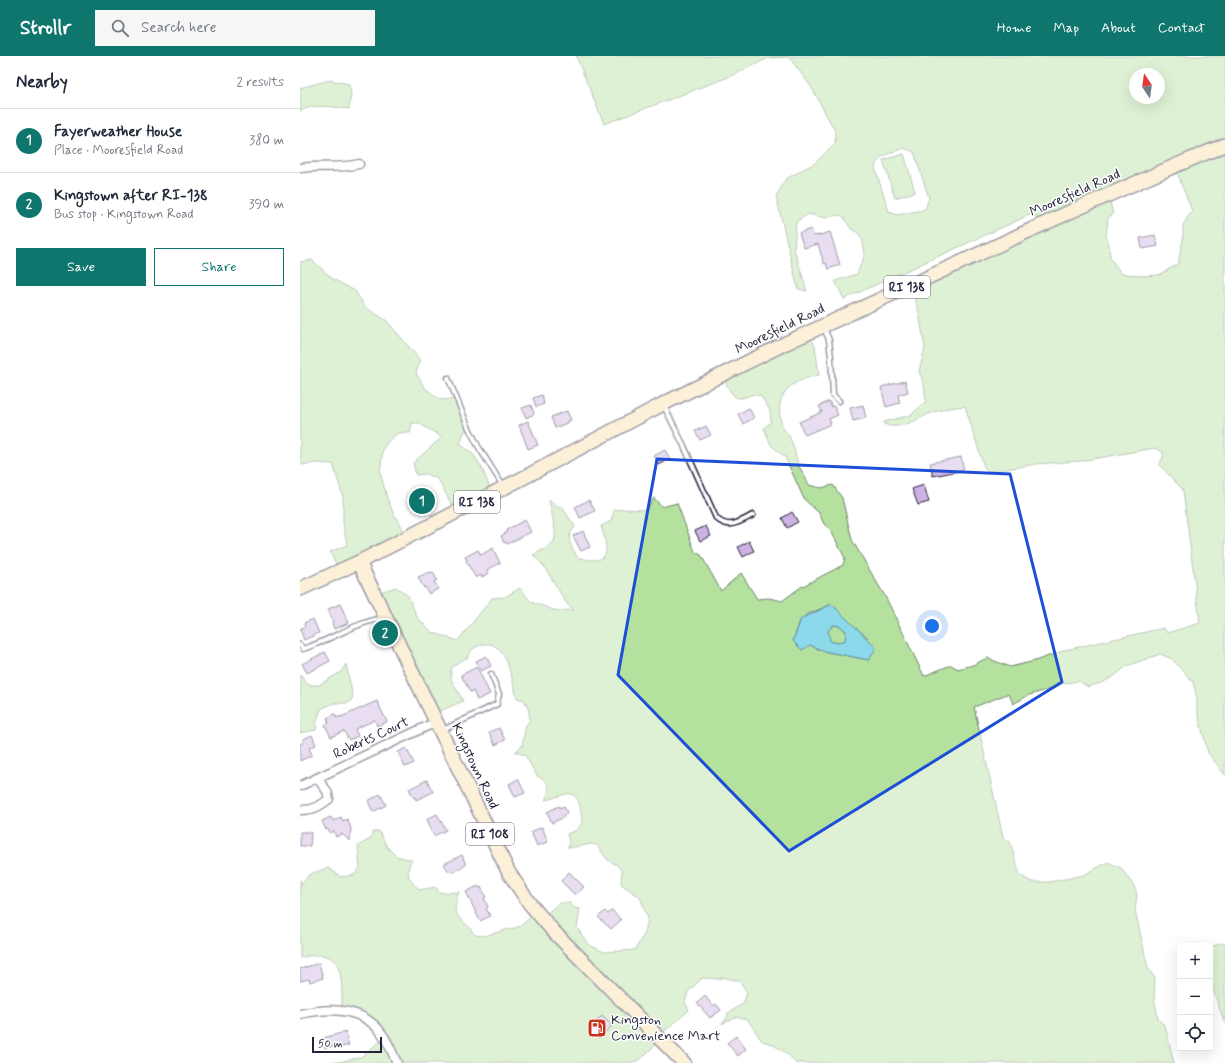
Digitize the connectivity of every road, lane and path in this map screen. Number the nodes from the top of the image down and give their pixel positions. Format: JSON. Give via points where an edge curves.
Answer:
{"nodes":[{"id":1,"x":1225,"y":145,"type":"edge"},
{"id":2,"x":359,"y":164,"type":"dead end"},
{"id":3,"x":300,"y":168,"type":"edge"},
{"id":4,"x":823,"y":326,"type":"junction"},
{"id":5,"x":448,"y":378,"type":"dead end"},
{"id":6,"x":839,"y":401,"type":"dead end"},
{"id":7,"x":663,"y":404,"type":"junction"},
{"id":8,"x":504,"y":488,"type":"junction"},
{"id":9,"x":753,"y":515,"type":"dead end"},
{"id":10,"x":359,"y":562,"type":"junction"},
{"id":11,"x":300,"y":589,"type":"edge"},
{"id":12,"x":387,"y":618,"type":"junction"},
{"id":13,"x":300,"y":645,"type":"edge"},
{"id":14,"x":491,"y":674,"type":"dead end"},
{"id":15,"x":438,"y":726,"type":"junction"},
{"id":16,"x":317,"y":778,"type":"junction"},
{"id":17,"x":300,"y":786,"type":"edge"},
{"id":18,"x":300,"y":810,"type":"edge"},
{"id":19,"x":300,"y":1014,"type":"edge"},
{"id":20,"x":397,"y":1063,"type":"edge"},
{"id":21,"x":684,"y":1063,"type":"edge"}],
"edges":[{"from":1,"to":4,"type":"main road","name":"Mooresfield Road","number":"RI 138","via":[[1074,210]]},
{"from":2,"to":3,"type":"street"},
{"from":4,"to":6,"type":"lane","via":[[829,346],[834,395]]},
{"from":4,"to":7,"type":"main road","name":"Mooresfield Road","number":"RI 138"},
{"from":5,"to":8,"type":"lane","via":[[478,446]]},
{"from":7,"to":8,"type":"main road","name":"Mooresfield Road","number":"RI 138"},
{"from":7,"to":9,"type":"lane","via":[[716,518],[722,523],[736,524]]},
{"from":8,"to":10,"type":"main road","name":"Mooresfield Road","number":"RI 138"},
{"from":10,"to":11,"type":"main road","number":"RI 138"},
{"from":10,"to":12,"type":"main road","name":"Kingstown Road","number":"RI 108"},
{"from":12,"to":13,"type":"lane","via":[[372,620],[303,649]]},
{"from":12,"to":15,"type":"main road","name":"Kingstown Road","number":"RI 108"},
{"from":14,"to":15,"type":"lane","via":[[499,694],[497,704]]},
{"from":15,"to":16,"type":"street","name":"Roberts Court"},
{"from":15,"to":21,"type":"main road","name":"Kingstown Road","number":"RI 108","via":[[509,873],[530,904],[554,932]]},
{"from":16,"to":17,"type":"street","name":"Roberts Court"},
{"from":16,"to":18,"type":"street","via":[[329,798],[321,805]]},
{"from":19,"to":20,"type":"street","via":[[345,1010],[361,1015],[374,1024],[384,1036]]}]}
